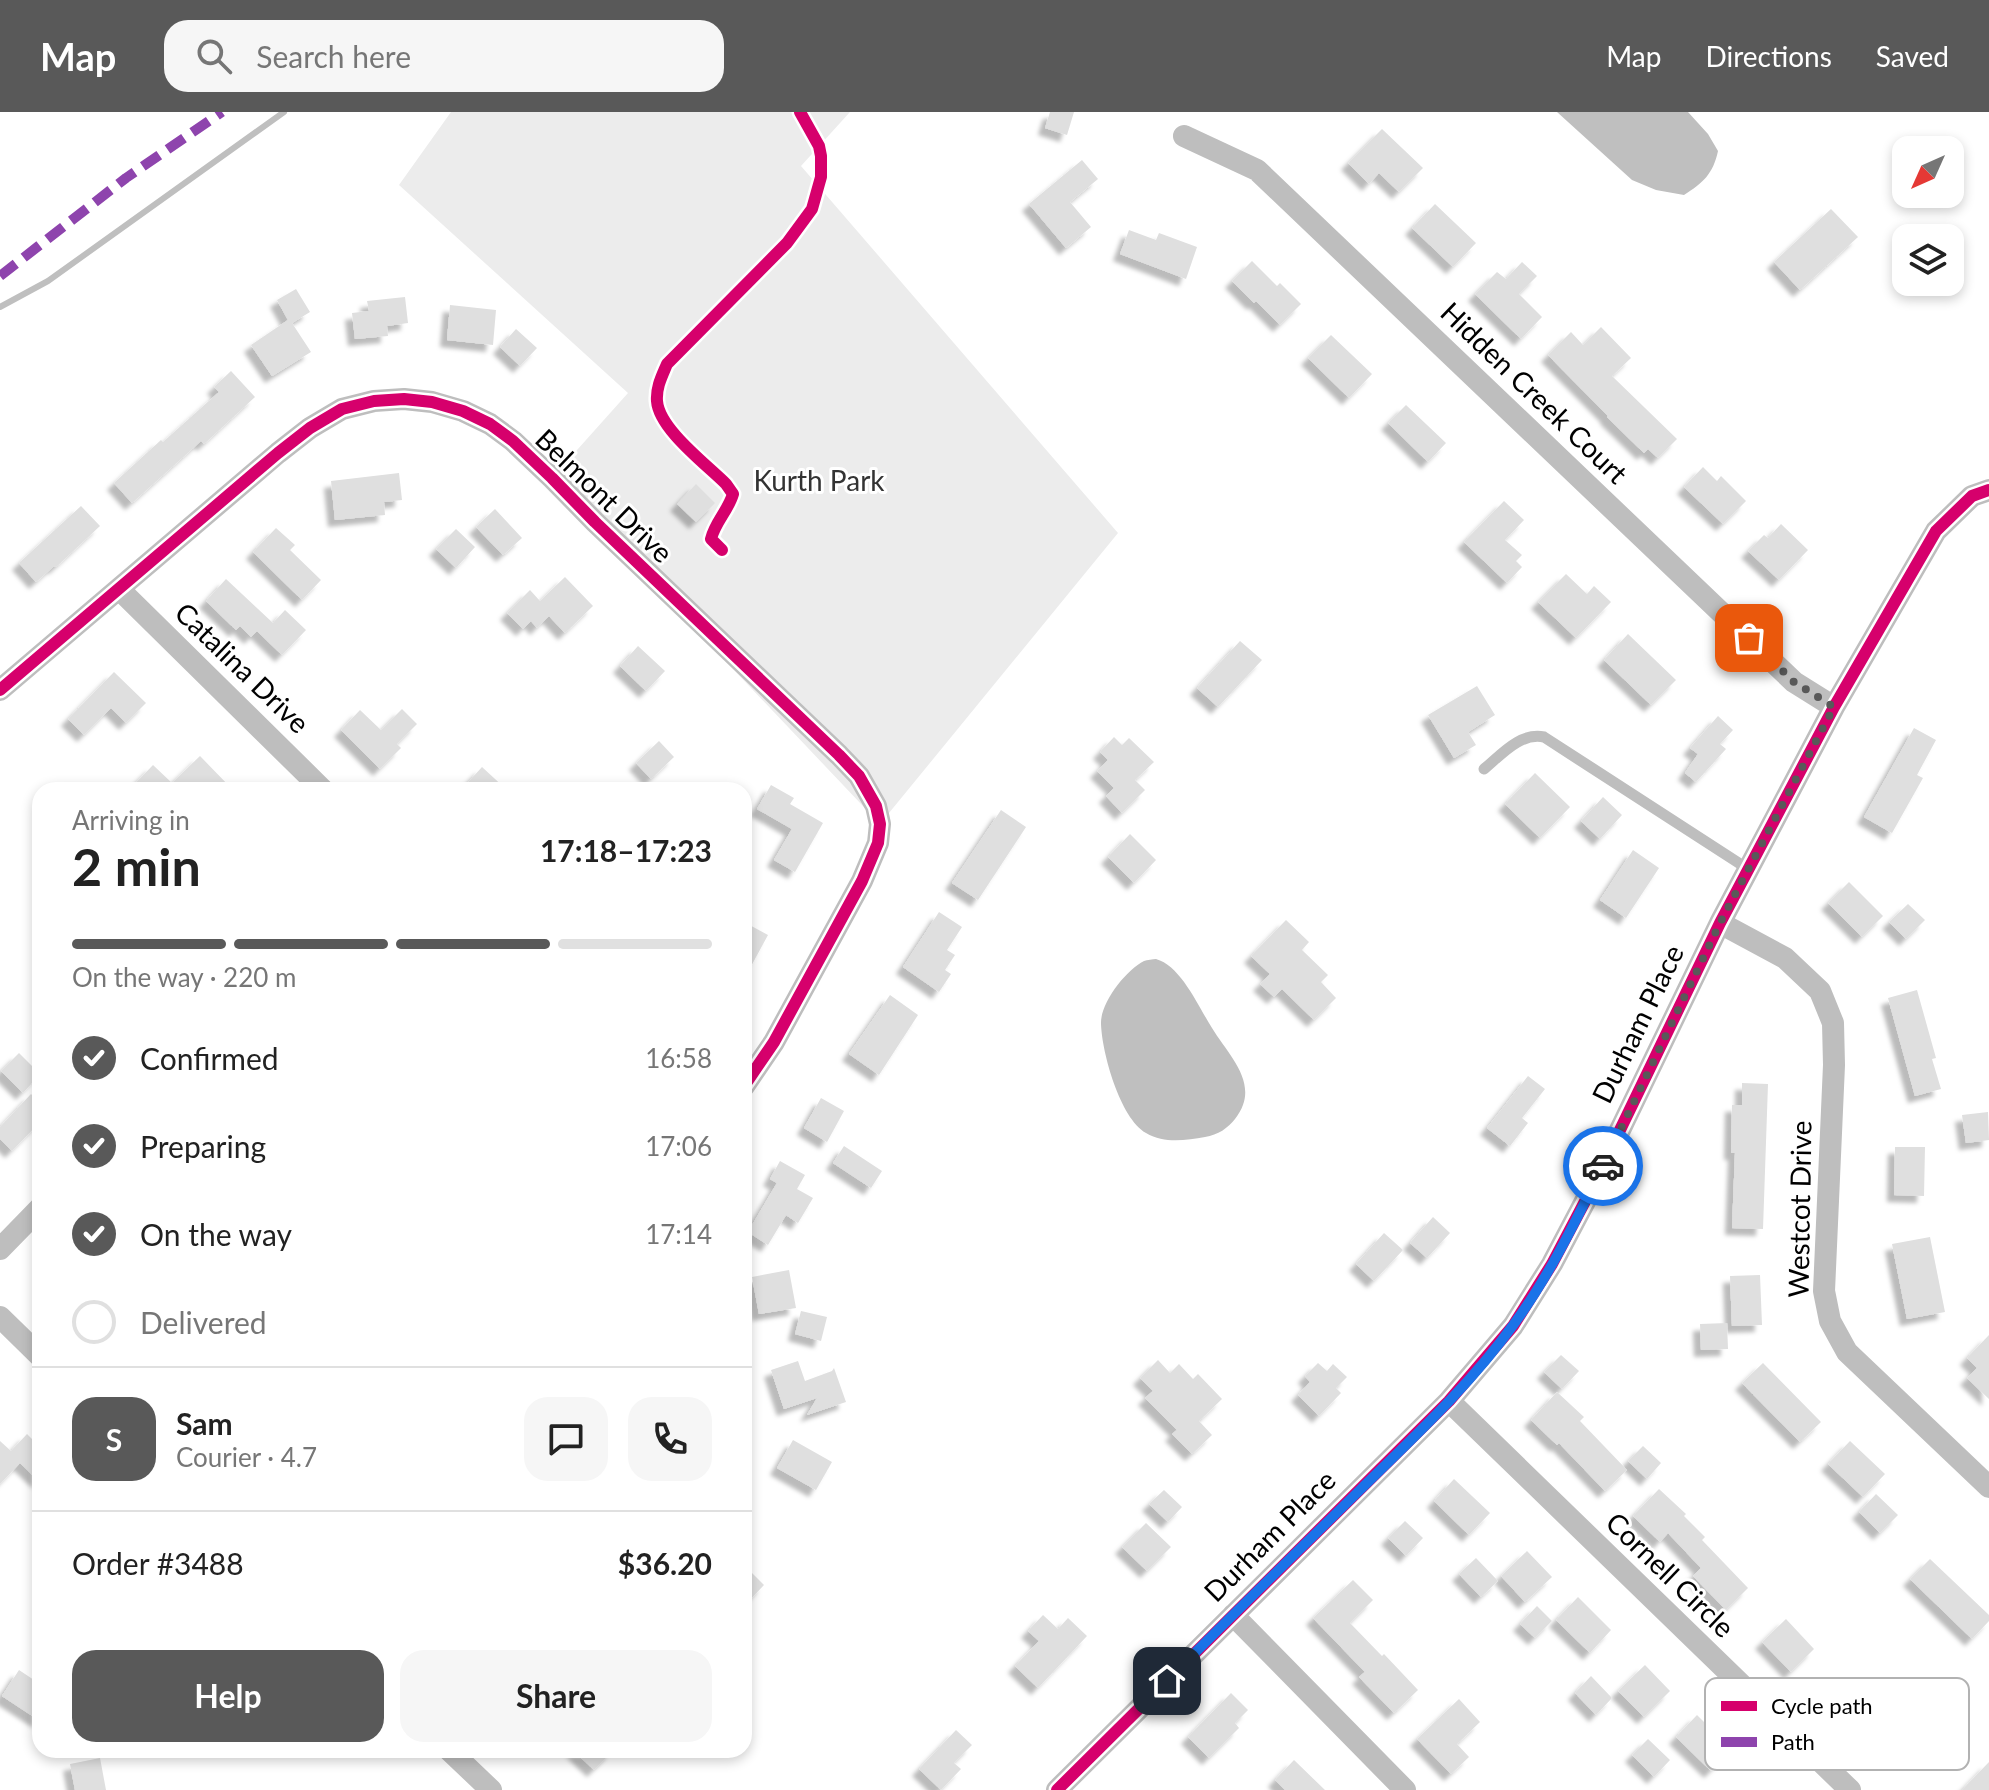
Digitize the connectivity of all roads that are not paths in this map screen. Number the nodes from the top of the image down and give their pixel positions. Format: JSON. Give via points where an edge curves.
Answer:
{"nodes":[{"id":1,"x":1184,"y":136,"type":"dead end"},
{"id":2,"x":1989,"y":490,"type":"edge"},
{"id":3,"x":119,"y":589,"type":"junction"},
{"id":4,"x":0,"y":690,"type":"edge"},
{"id":5,"x":1834,"y":707,"type":"junction"},
{"id":6,"x":1484,"y":769,"type":"dead end"},
{"id":7,"x":315,"y":782,"type":"edge"},
{"id":8,"x":1748,"y":869,"type":"junction"},
{"id":9,"x":1720,"y":923,"type":"junction"},
{"id":10,"x":752,"y":1074,"type":"edge"},
{"id":11,"x":32,"y":1216,"type":"edge"},
{"id":12,"x":0,"y":1249,"type":"edge"},
{"id":13,"x":0,"y":1317,"type":"edge"},
{"id":14,"x":32,"y":1348,"type":"edge"},
{"id":15,"x":1449,"y":1401,"type":"junction"},
{"id":16,"x":1989,"y":1487,"type":"edge"},
{"id":17,"x":1233,"y":1615,"type":"junction"},
{"id":18,"x":1735,"y":1678,"type":"edge"},
{"id":19,"x":457,"y":1758,"type":"edge"},
{"id":20,"x":1829,"y":1770,"type":"edge"},
{"id":21,"x":491,"y":1790,"type":"edge"},
{"id":22,"x":1057,"y":1790,"type":"edge"},
{"id":23,"x":1405,"y":1790,"type":"edge"},
{"id":24,"x":1850,"y":1790,"type":"edge"}],
"edges":[{"from":1,"to":5,"type":"street","name":"Hidden Creek Court","via":[[1257,170],[1794,682]]},
{"from":2,"to":5,"type":"street","name":"Durham Place","via":[[1972,496],[1936,531]]},
{"from":3,"to":4,"type":"street","name":"Belmont Drive"},
{"from":3,"to":7,"type":"street","name":"Catalina Drive"},
{"from":3,"to":10,"type":"street","name":"Belmont Drive","via":[[278,453],[342,409],[374,401],[432,402],[463,411],[513,441],[839,755],[876,806],[878,843],[862,881]]},
{"from":5,"to":8,"type":"street","name":"Durham Place"},
{"from":6,"to":8,"type":"lane","via":[[1524,737],[1544,737]]},
{"from":8,"to":9,"type":"street","name":"Durham Place"},
{"from":9,"to":15,"type":"street","name":"Durham Place","via":[[1552,1264],[1513,1326]]},
{"from":9,"to":16,"type":"street","name":"Westcot Drive","via":[[1785,958],[1820,991],[1833,1023],[1824,1291],[1830,1321],[1847,1352]]},
{"from":11,"to":12,"type":"street"},
{"from":13,"to":14,"type":"street"},
{"from":15,"to":17,"type":"street","name":"Durham Place"},
{"from":15,"to":18,"type":"street","name":"Cornell Circle"},
{"from":17,"to":22,"type":"street","name":"Durham Place"},
{"from":17,"to":23,"type":"street"},
{"from":19,"to":21,"type":"street"},
{"from":20,"to":24,"type":"street","name":"Cornell Circle"}]}
